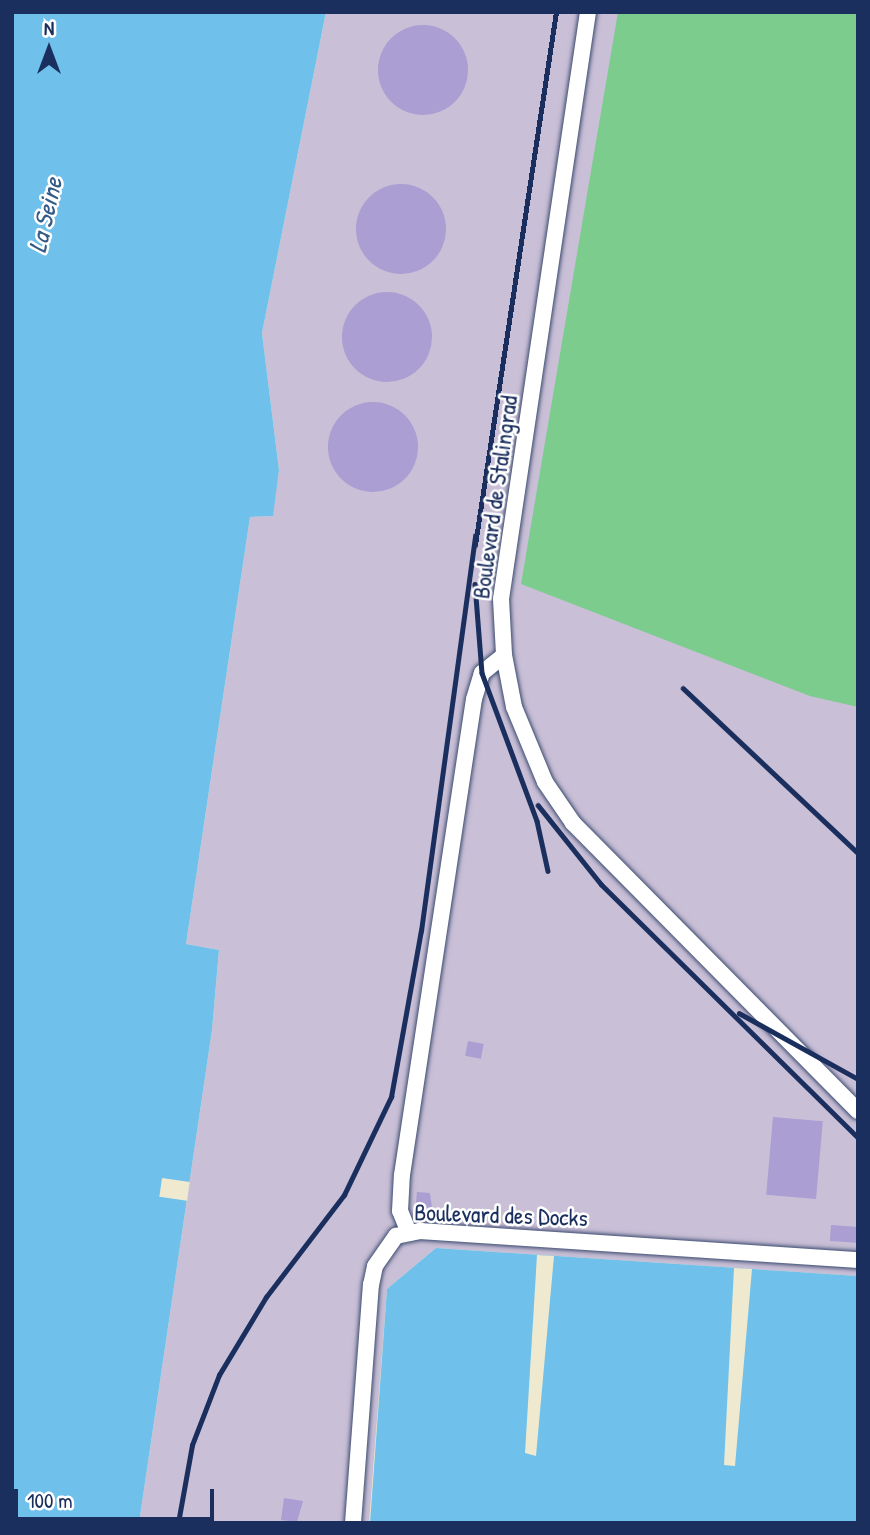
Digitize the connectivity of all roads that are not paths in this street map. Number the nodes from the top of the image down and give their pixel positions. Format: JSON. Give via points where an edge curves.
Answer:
{"nodes":[{"id":1,"x":587,"y":12,"type":"edge"},
{"id":2,"x":504,"y":654,"type":"junction"},
{"id":3,"x":858,"y":1111,"type":"edge"},
{"id":4,"x":409,"y":1233,"type":"junction"},
{"id":5,"x":858,"y":1259,"type":"edge"},
{"id":6,"x":353,"y":1523,"type":"edge"}],
"edges":[{"from":1,"to":2,"type":"street","name":"Boulevard de Stalingrad","via":[[501,599]]},
{"from":2,"to":3,"type":"street","name":"Boulevard de Stalingrad","via":[[521,730],[545,782],[573,823]]},
{"from":2,"to":4,"type":"street","via":[[482,673],[474,698],[401,1190],[400,1211]]},
{"from":4,"to":5,"type":"street","name":"Boulevard des Docks"},
{"from":4,"to":6,"type":"street","name":"Boulevard des Docks","via":[[396,1236],[375,1266],[371,1285]]}]}
